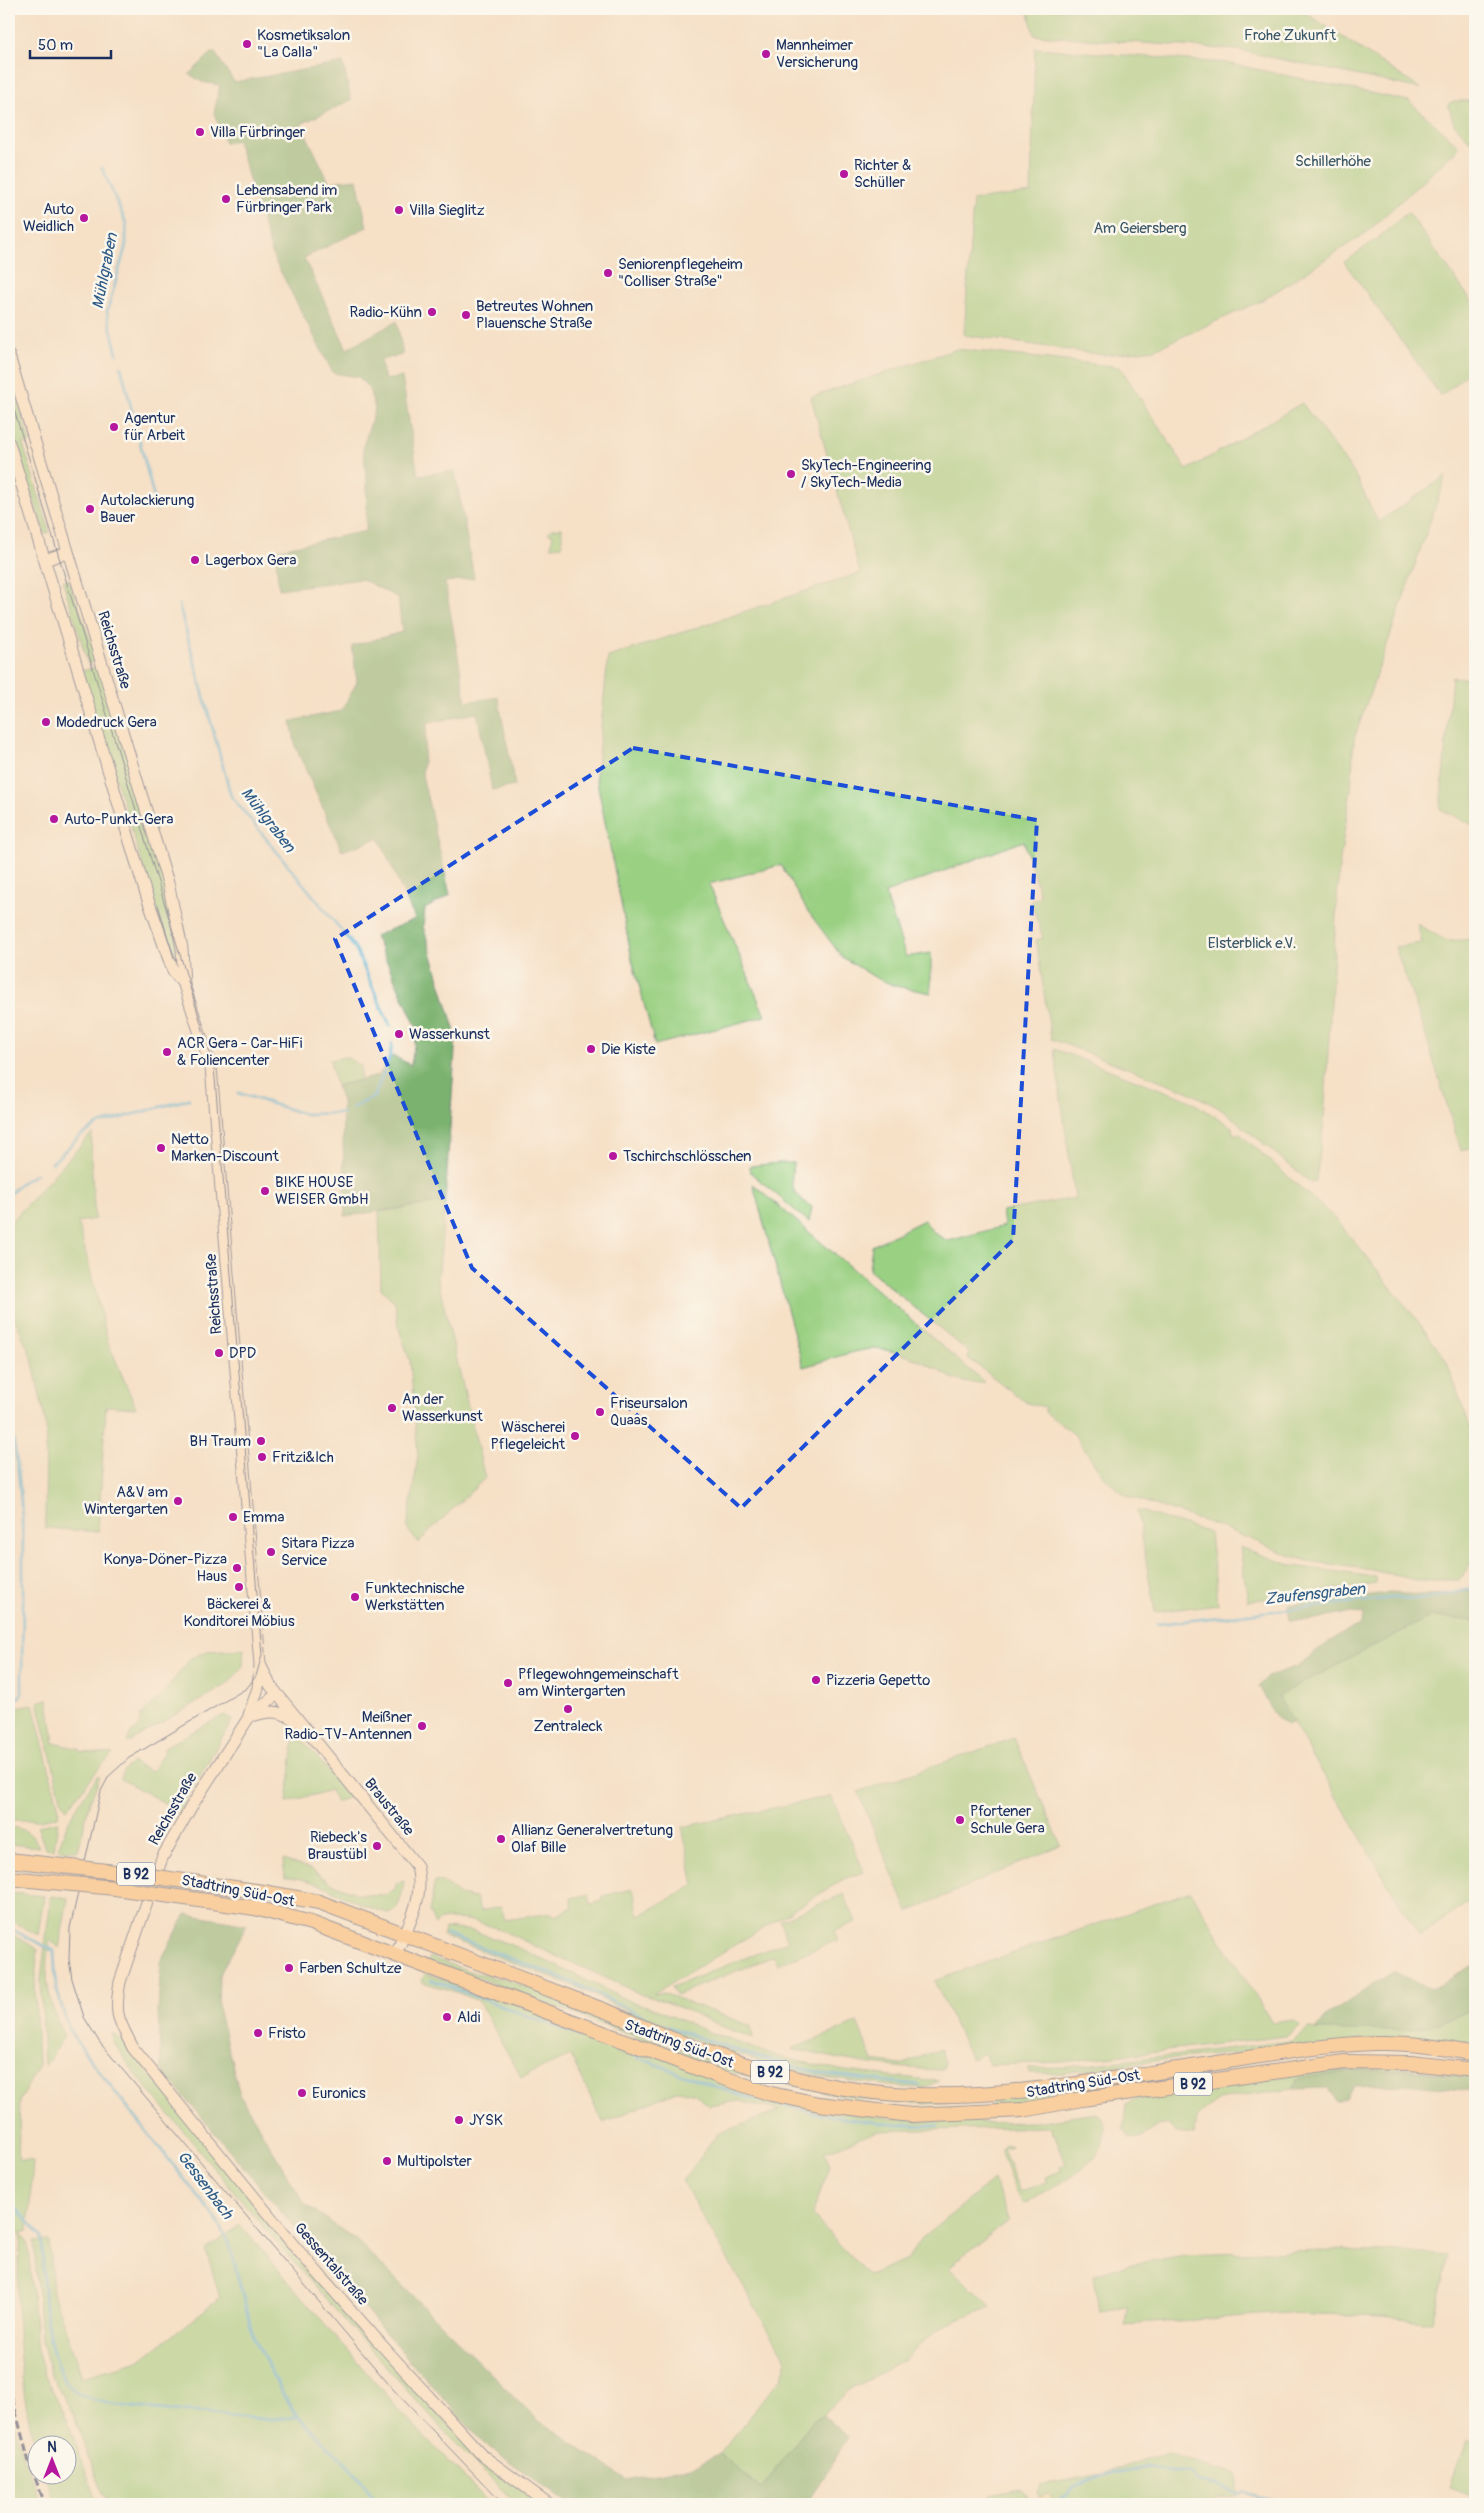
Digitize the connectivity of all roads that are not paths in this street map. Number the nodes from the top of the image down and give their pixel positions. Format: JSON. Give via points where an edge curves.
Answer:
{"nodes":[{"id":1,"x":9,"y":356,"type":"edge"},
{"id":2,"x":9,"y":443,"type":"edge"},
{"id":3,"x":68,"y":552,"type":"junction"},
{"id":4,"x":46,"y":560,"type":"junction"},
{"id":5,"x":184,"y":985,"type":"junction"},
{"id":6,"x":260,"y":1664,"type":"junction"},
{"id":7,"x":277,"y":1694,"type":"junction"},
{"id":8,"x":248,"y":1717,"type":"junction"},
{"id":9,"x":306,"y":1728,"type":"junction"},
{"id":10,"x":9,"y":1860,"type":"edge"},
{"id":11,"x":9,"y":1878,"type":"edge"},
{"id":12,"x":404,"y":1934,"type":"junction"},
{"id":13,"x":395,"y":1955,"type":"junction"},
{"id":14,"x":117,"y":2018,"type":"joint"},
{"id":15,"x":1475,"y":2054,"type":"edge"},
{"id":16,"x":1475,"y":2070,"type":"edge"},
{"id":17,"x":549,"y":2504,"type":"edge"}],
"edges":[{"from":1,"to":3,"type":"main road","name":"Reichsstraße"},
{"from":2,"to":4,"type":"main road","name":"Reichsstraße"},
{"from":3,"to":4,"type":"main road"},
{"from":3,"to":5,"type":"main road","name":"Reichsstraße","via":[[168,883],[182,948]]},
{"from":4,"to":5,"type":"main road","name":"Reichsstraße","via":[[146,891],[173,971]]},
{"from":5,"to":6,"type":"main road","name":"Reichsstraße","via":[[211,1067],[215,1098]]},
{"from":6,"to":7,"type":"main road","name":"Braustraße"},
{"from":6,"to":8,"type":"main road","via":[[258,1688]]},
{"from":7,"to":8,"type":"main road","name":"Reichsstraße"},
{"from":7,"to":9,"type":"main road","name":"Braustraße"},
{"from":8,"to":9,"type":"main road","via":[[268,1711],[286,1714]]},
{"from":8,"to":14,"type":"main road","name":"Reichsstraße","via":[[190,1807],[162,1858],[120,1982]]},
{"from":9,"to":12,"type":"main road","name":"Braustraße","via":[[417,1866],[420,1881],[418,1898]]},
{"from":10,"to":12,"type":"main road","name":"Stadtring Süd-Ost","number":"B 92","bridge":true,"via":[[142,1875],[318,1902]]},
{"from":11,"to":13,"type":"main road","name":"Stadtring Süd-Ost","number":"B 92","bridge":true,"via":[[114,1888],[255,1908],[288,1915]]},
{"from":12,"to":13,"type":"main road","name":"Braustraße"},
{"from":12,"to":15,"type":"main road","name":"Stadtring Süd-Ost","number":"B 92","via":[[614,2014],[655,2033],[720,2055],[777,2074],[870,2090],[934,2095],[1024,2090],[1346,2045],[1409,2044]]},
{"from":13,"to":16,"type":"main road","name":"Stadtring Süd-Ost","number":"B 92","via":[[771,2094],[869,2111],[911,2115],[1023,2110],[1345,2062],[1411,2063]]},
{"from":14,"to":17,"type":"main road","name":"Gessentalstraße","via":[[133,2048],[295,2247],[382,2345],[483,2456]]}]}
